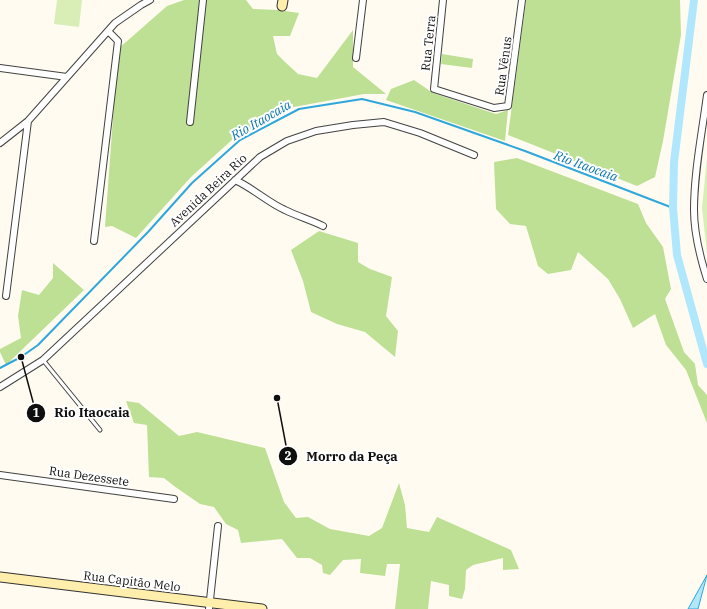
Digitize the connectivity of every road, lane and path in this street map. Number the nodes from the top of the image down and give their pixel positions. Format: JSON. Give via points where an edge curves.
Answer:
{"nodes":[{"id":1,"x":150,"y":0,"type":"edge"},
{"id":2,"x":203,"y":0,"type":"edge"},
{"id":3,"x":363,"y":0,"type":"edge"},
{"id":4,"x":443,"y":0,"type":"edge"},
{"id":5,"x":522,"y":0,"type":"edge"},
{"id":6,"x":108,"y":32,"type":"junction"},
{"id":7,"x":356,"y":58,"type":"dead end"},
{"id":8,"x":0,"y":68,"type":"edge"},
{"id":9,"x":67,"y":77,"type":"junction"},
{"id":10,"x":434,"y":89,"type":"joint"},
{"id":11,"x":707,"y":95,"type":"edge"},
{"id":12,"x":28,"y":121,"type":"junction"},
{"id":13,"x":190,"y":122,"type":"dead end"},
{"id":14,"x":0,"y":143,"type":"edge"},
{"id":15,"x":474,"y":155,"type":"dead end"},
{"id":16,"x":235,"y":180,"type":"junction"},
{"id":17,"x":323,"y":226,"type":"dead end"},
{"id":18,"x":94,"y":241,"type":"dead end"},
{"id":19,"x":707,"y":279,"type":"edge"},
{"id":20,"x":6,"y":296,"type":"dead end"},
{"id":21,"x":43,"y":360,"type":"junction"},
{"id":22,"x":0,"y":387,"type":"edge"},
{"id":23,"x":100,"y":430,"type":"dead end"},
{"id":24,"x":0,"y":475,"type":"edge"},
{"id":25,"x":174,"y":499,"type":"dead end"},
{"id":26,"x":218,"y":526,"type":"dead end"},
{"id":27,"x":0,"y":577,"type":"edge"},
{"id":28,"x":209,"y":606,"type":"edge"},
{"id":29,"x":262,"y":609,"type":"edge"}],
"edges":[{"from":1,"to":6,"type":"street","via":[[115,23]]},
{"from":2,"to":13,"type":"street"},
{"from":3,"to":7,"type":"street"},
{"from":4,"to":10,"type":"street","name":"Rua Terra"},
{"from":5,"to":10,"type":"street","name":"Rua Vênus","via":[[508,106],[494,108]]},
{"from":6,"to":9,"type":"street"},
{"from":6,"to":18,"type":"street","via":[[118,41]]},
{"from":8,"to":9,"type":"street"},
{"from":9,"to":12,"type":"street"},
{"from":11,"to":19,"type":"street","via":[[694,211],[697,244]]},
{"from":12,"to":14,"type":"street"},
{"from":12,"to":20,"type":"street"},
{"from":15,"to":16,"type":"street","name":"Avenida Beira Rio","via":[[420,133],[384,122],[353,125],[316,130],[287,141],[260,157]]},
{"from":16,"to":17,"type":"street","via":[[286,211]]},
{"from":16,"to":21,"type":"street","name":"Avenida Beira Rio"},
{"from":21,"to":22,"type":"street","name":"Avenida Beira Rio"},
{"from":21,"to":23,"type":"lane"},
{"from":24,"to":25,"type":"street","name":"Rua Dezessete"},
{"from":26,"to":28,"type":"street"},
{"from":27,"to":28,"type":"main road","name":"Rua Capitão Melo"},
{"from":28,"to":29,"type":"main road","name":"Rua Capitão Melo"}]}
